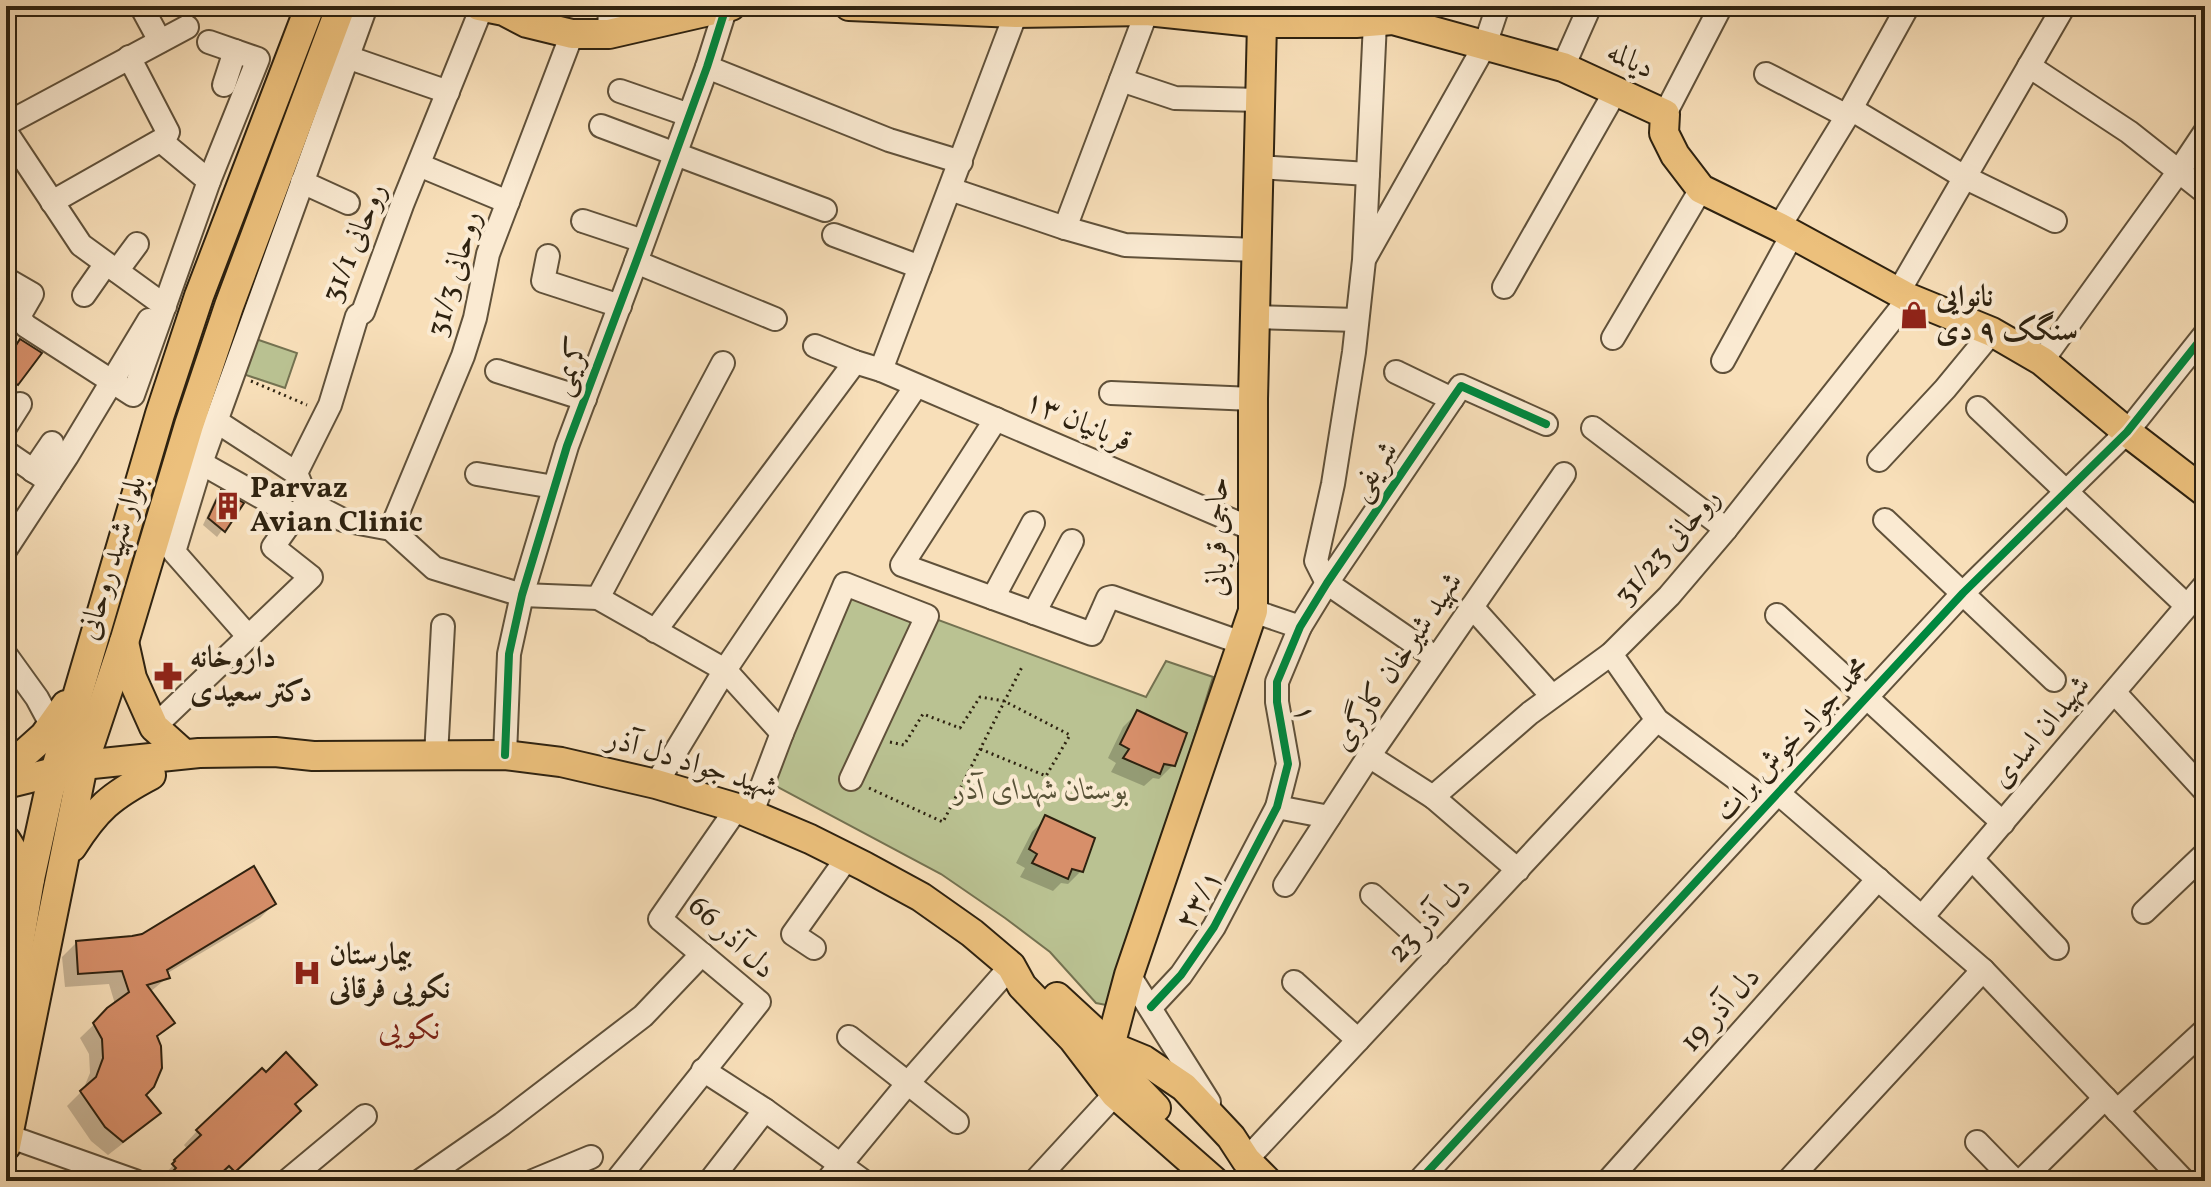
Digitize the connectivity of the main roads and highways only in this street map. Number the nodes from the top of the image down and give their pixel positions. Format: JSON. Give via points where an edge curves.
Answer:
{"nodes":[{"id":1,"x":310,"y":6,"type":"edge"},
{"id":2,"x":341,"y":6,"type":"edge"},
{"id":3,"x":728,"y":6,"type":"edge"},
{"id":4,"x":849,"y":6,"type":"edge"},
{"id":5,"x":492,"y":7,"type":"edge"},
{"id":6,"x":953,"y":9,"type":"edge"},
{"id":7,"x":1263,"y":15,"type":"edge"},
{"id":8,"x":1375,"y":16,"type":"edge"},
{"id":9,"x":2205,"y":492,"type":"edge"},
{"id":10,"x":107,"y":597,"type":"junction"},
{"id":11,"x":135,"y":604,"type":"junction"},
{"id":12,"x":124,"y":642,"type":"junction"},
{"id":13,"x":84,"y":677,"type":"junction"},
{"id":14,"x":184,"y":754,"type":"junction"},
{"id":15,"x":313,"y":756,"type":"junction"},
{"id":16,"x":6,"y":770,"type":"edge"},
{"id":17,"x":151,"y":775,"type":"junction"},
{"id":18,"x":66,"y":779,"type":"junction"},
{"id":19,"x":6,"y":784,"type":"edge"},
{"id":20,"x":6,"y":800,"type":"edge"},
{"id":21,"x":6,"y":840,"type":"edge"},
{"id":22,"x":63,"y":862,"type":"junction"},
{"id":23,"x":30,"y":879,"type":"junction"},
{"id":24,"x":1011,"y":966,"type":"junction"},
{"id":25,"x":7,"y":1014,"type":"edge"},
{"id":26,"x":1110,"y":1046,"type":"junction"},
{"id":27,"x":1184,"y":1087,"type":"junction"},
{"id":28,"x":1160,"y":1113,"type":"junction"},
{"id":29,"x":7,"y":1141,"type":"edge"},
{"id":30,"x":1216,"y":1181,"type":"edge"},
{"id":31,"x":1267,"y":1181,"type":"edge"}],
"edges":[{"from":1,"to":10,"type":"main road","name":"بلوار شهید روحانی","via":[[199,296]]},
{"from":2,"to":11,"type":"main road","name":"بلوار شهید روحانی","via":[[219,336]]},
{"from":3,"to":5,"type":"main road","via":[[609,34],[572,34]]},
{"from":4,"to":6,"type":"main road","name":"دیالمه"},
{"from":6,"to":7,"type":"main road","name":"دیالمه"},
{"from":7,"to":8,"type":"main road","name":"دیالمه"},
{"from":7,"to":26,"type":"main road","name":"حاجی قربانی","via":[[1253,611],[1129,975]]},
{"from":8,"to":9,"type":"main road","name":"دیالمه","via":[[1563,67],[1665,114],[1664,133],[1701,189],[2042,361]]},
{"from":10,"to":11,"type":"main road","via":[[119,611]]},
{"from":10,"to":13,"type":"main road","name":"بلوار شهید روحانی"},
{"from":11,"to":12,"type":"main road","name":"بلوار شهید روحانی"},
{"from":12,"to":14,"type":"main road","via":[[132,678],[154,727]]},
{"from":12,"to":18,"type":"main road","name":"بلوار شهید روحانی"},
{"from":13,"to":16,"type":"main road","via":[[52,726]]},
{"from":13,"to":18,"type":"main road","name":"بلوار شهید روحانی"},
{"from":14,"to":15,"type":"main road","name":"شهید جواد دل آذر"},
{"from":14,"to":18,"type":"main road","name":"شهید جواد دل آذر"},
{"from":15,"to":17,"type":"main road","name":"شهید جواد دل آذر","via":[[276,765]]},
{"from":15,"to":24,"type":"main road","name":"شهید جواد دل آذر","via":[[505,755],[656,784],[744,811],[810,839],[921,897]]},
{"from":17,"to":18,"type":"main road","name":"شهید جواد دل آذر"},
{"from":17,"to":22,"type":"main road","via":[[104,804]]},
{"from":18,"to":19,"type":"main road"},
{"from":18,"to":20,"type":"main road","name":"شهید جواد دل آذر"},
{"from":18,"to":22,"type":"main road","name":"بلوار شهید روحانی"},
{"from":18,"to":23,"type":"main road","name":"بلوار شهید روحانی"},
{"from":21,"to":23,"type":"main road"},
{"from":22,"to":29,"type":"main road","name":"بلوار شهید روحانی"},
{"from":23,"to":25,"type":"main road","name":"بلوار شهید روحانی"},
{"from":24,"to":26,"type":"main road","via":[[1033,974]]},
{"from":24,"to":30,"type":"main road","via":[[1022,986],[1073,1039],[1115,1094]]},
{"from":26,"to":27,"type":"main road","via":[[1144,1060]]},
{"from":26,"to":28,"type":"main road","via":[[1131,1082]]},
{"from":27,"to":28,"type":"main road","via":[[1174,1084],[1158,1094]]},
{"from":27,"to":31,"type":"main road"},
{"from":28,"to":30,"type":"main road","via":[[1192,1144]]}]}
